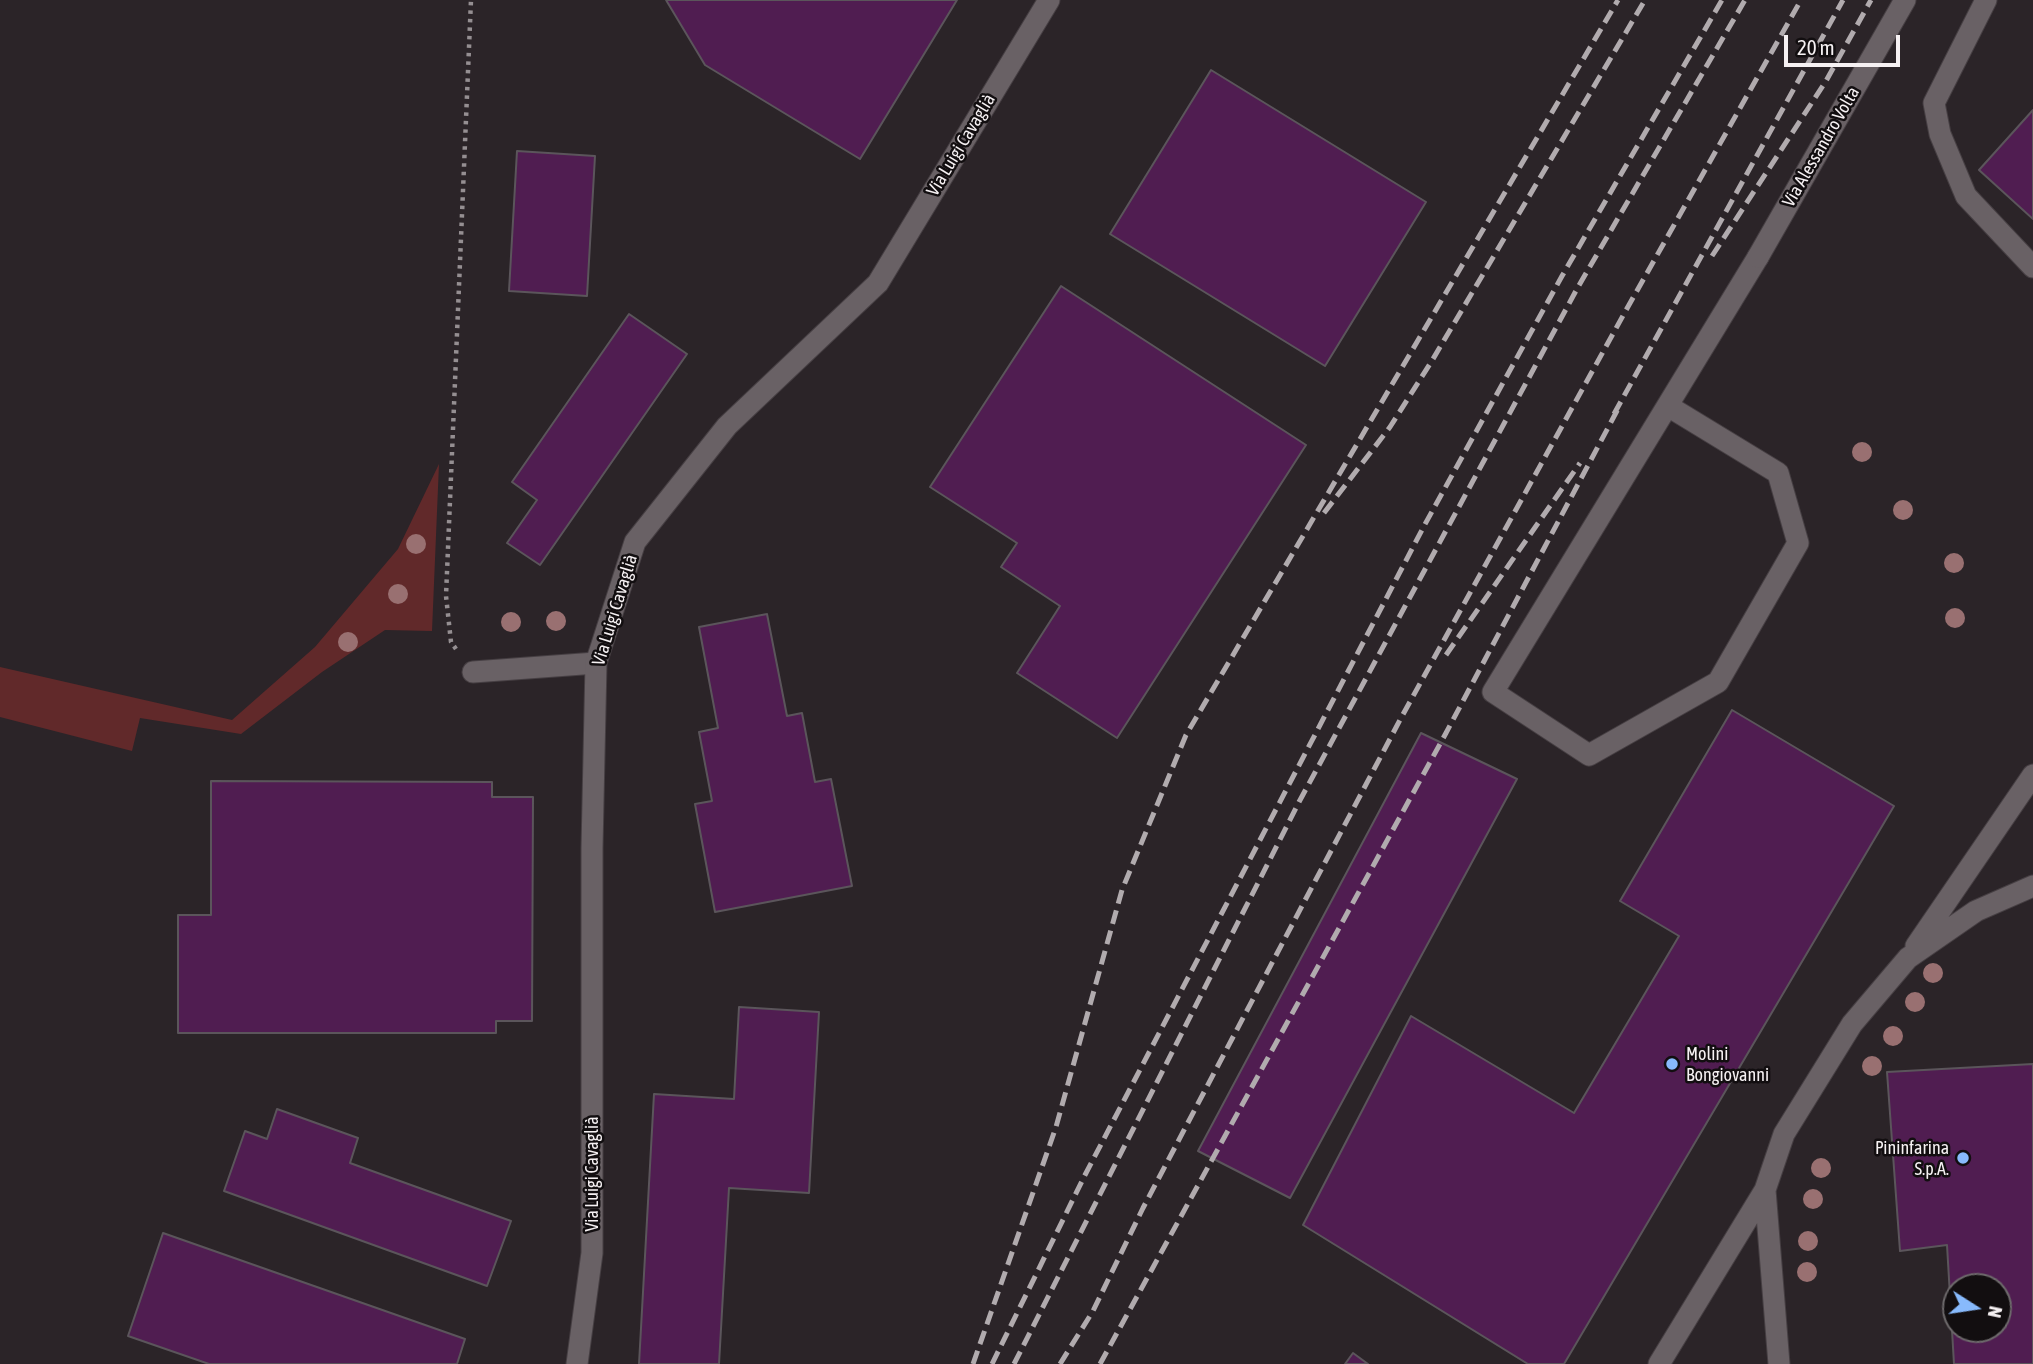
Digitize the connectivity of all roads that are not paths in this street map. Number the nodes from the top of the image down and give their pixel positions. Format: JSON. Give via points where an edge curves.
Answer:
{"nodes":[{"id":1,"x":1049,"y":0,"type":"edge"},
{"id":2,"x":1905,"y":0,"type":"edge"},
{"id":3,"x":1986,"y":0,"type":"edge"},
{"id":4,"x":2033,"y":267,"type":"edge"},
{"id":5,"x":1668,"y":406,"type":"junction"},
{"id":6,"x":596,"y":663,"type":"junction"},
{"id":7,"x":473,"y":672,"type":"road end"},
{"id":8,"x":2033,"y":775,"type":"edge"},
{"id":9,"x":2033,"y":886,"type":"edge"},
{"id":10,"x":1908,"y":958,"type":"junction"},
{"id":11,"x":1765,"y":1190,"type":"junction"},
{"id":12,"x":577,"y":1364,"type":"edge"},
{"id":13,"x":1660,"y":1364,"type":"edge"},
{"id":14,"x":1779,"y":1364,"type":"edge"}],
"edges":[{"from":1,"to":6,"type":"street","name":"Via Luigi Cavaglià","via":[[878,283],[727,426],[635,542]]},
{"from":2,"to":5,"type":"street","name":"Via Alessandro Volta"},
{"from":3,"to":4,"type":"street","via":[[1934,103],[1940,134],[1966,196]]},
{"from":5,"to":5,"type":"street","name":"Via Alessandro Volta","via":[[1493,692],[1589,755],[1718,682],[1798,543],[1778,472]]},
{"from":6,"to":7,"type":"street"},
{"from":6,"to":12,"type":"street","name":"Via Luigi Cavaglià","via":[[592,1253]]},
{"from":8,"to":10,"type":"street"},
{"from":9,"to":10,"type":"street","via":[[1976,911]]},
{"from":10,"to":11,"type":"street","via":[[1852,1024],[1790,1123]]},
{"from":11,"to":13,"type":"street"},
{"from":11,"to":14,"type":"street"}]}
